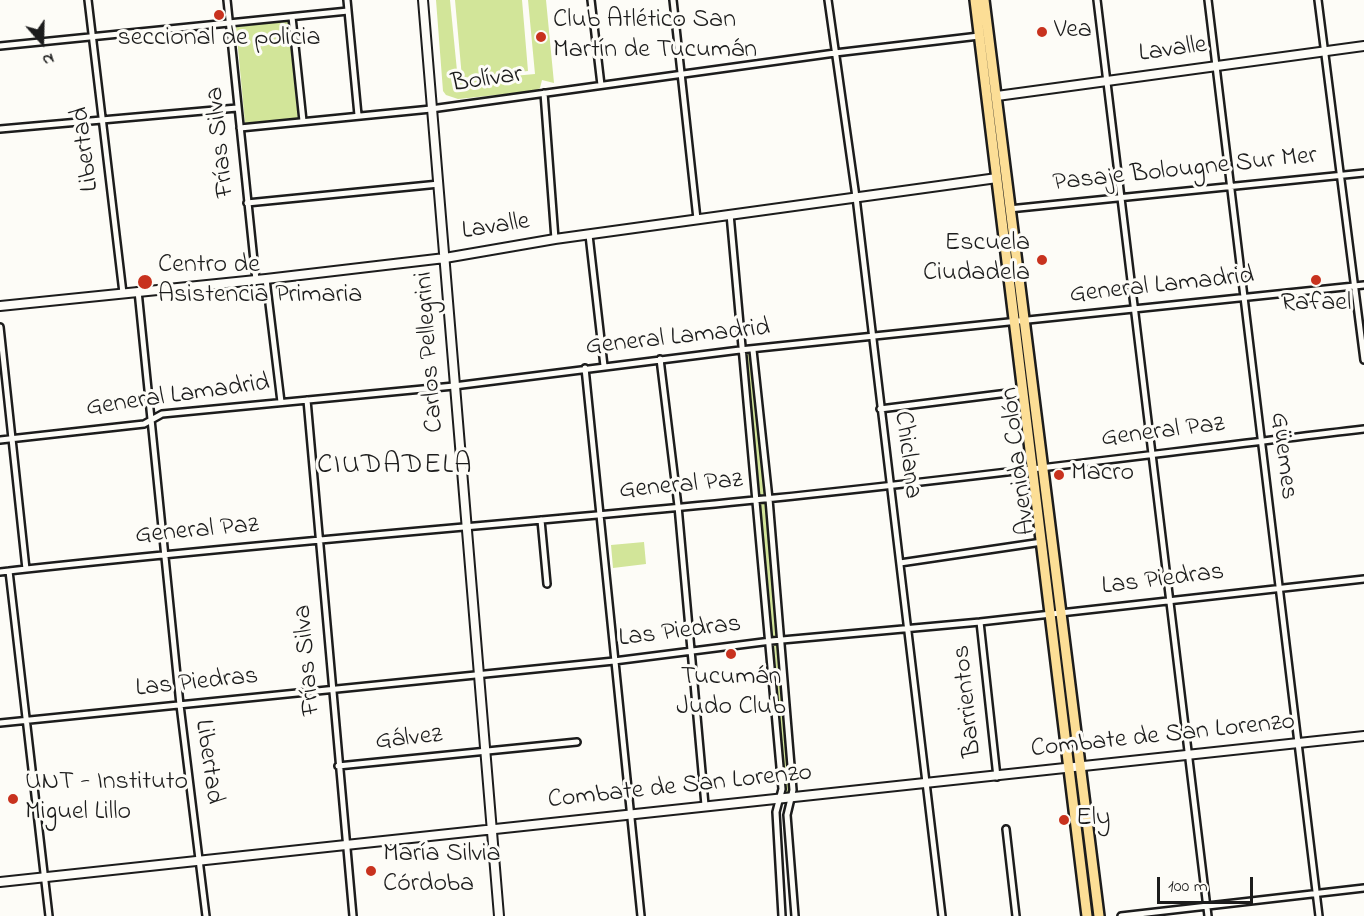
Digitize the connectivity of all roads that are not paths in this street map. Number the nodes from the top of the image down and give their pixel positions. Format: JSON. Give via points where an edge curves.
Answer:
{"nodes":[{"id":1,"x":88,"y":0,"type":"edge"},
{"id":2,"x":227,"y":0,"type":"edge"},
{"id":3,"x":347,"y":0,"type":"edge"},
{"id":4,"x":423,"y":0,"type":"edge"},
{"id":5,"x":591,"y":0,"type":"edge"},
{"id":6,"x":673,"y":0,"type":"edge"},
{"id":7,"x":828,"y":0,"type":"edge"},
{"id":8,"x":975,"y":0,"type":"edge"},
{"id":9,"x":984,"y":0,"type":"edge"},
{"id":10,"x":1097,"y":0,"type":"edge"},
{"id":11,"x":1210,"y":0,"type":"edge"},
{"id":12,"x":1318,"y":0,"type":"edge"},
{"id":13,"x":348,"y":11,"type":"junction"},
{"id":14,"x":292,"y":17,"type":"junction"},
{"id":15,"x":230,"y":23,"type":"junction"},
{"id":16,"x":984,"y":35,"type":"junction"},
{"id":17,"x":93,"y":36,"type":"junction"},
{"id":18,"x":0,"y":46,"type":"edge"},
{"id":19,"x":1364,"y":46,"type":"edge"},
{"id":20,"x":1324,"y":51,"type":"junction"},
{"id":21,"x":835,"y":52,"type":"junction"},
{"id":22,"x":1218,"y":66,"type":"junction"},
{"id":23,"x":680,"y":74,"type":"junction"},
{"id":24,"x":1108,"y":81,"type":"junction"},
{"id":25,"x":601,"y":85,"type":"junction"},
{"id":26,"x":544,"y":93,"type":"junction"},
{"id":27,"x":992,"y":97,"type":"junction"},
{"id":28,"x":237,"y":108,"type":"junction"},
{"id":29,"x":431,"y":109,"type":"junction"},
{"id":30,"x":358,"y":115,"type":"junction"},
{"id":31,"x":103,"y":120,"type":"junction"},
{"id":32,"x":303,"y":122,"type":"junction"},
{"id":33,"x":240,"y":128,"type":"junction"},
{"id":34,"x":0,"y":129,"type":"edge"},
{"id":35,"x":1364,"y":173,"type":"edge"},
{"id":36,"x":1340,"y":175,"type":"junction"},
{"id":37,"x":997,"y":178,"type":"junction"},
{"id":38,"x":439,"y":184,"type":"junction"},
{"id":39,"x":1231,"y":186,"type":"junction"},
{"id":40,"x":1123,"y":196,"type":"junction"},
{"id":41,"x":856,"y":197,"type":"junction"},
{"id":42,"x":247,"y":203,"type":"junction"},
{"id":43,"x":1010,"y":209,"type":"junction"},
{"id":44,"x":730,"y":214,"type":"junction"},
{"id":45,"x":697,"y":219,"type":"junction"},
{"id":46,"x":590,"y":235,"type":"junction"},
{"id":47,"x":555,"y":239,"type":"junction"},
{"id":48,"x":445,"y":258,"type":"junction"},
{"id":49,"x":266,"y":279,"type":"junction"},
{"id":50,"x":256,"y":280,"type":"junction"},
{"id":51,"x":1364,"y":285,"type":"edge"},
{"id":52,"x":1355,"y":286,"type":"junction"},
{"id":53,"x":138,"y":291,"type":"junction"},
{"id":54,"x":123,"y":293,"type":"junction"},
{"id":55,"x":1243,"y":299,"type":"junction"},
{"id":56,"x":0,"y":306,"type":"edge"},
{"id":57,"x":1135,"y":310,"type":"junction"},
{"id":58,"x":1019,"y":322,"type":"junction"},
{"id":59,"x":0,"y":327,"type":"edge"},
{"id":60,"x":871,"y":338,"type":"junction"},
{"id":61,"x":743,"y":350,"type":"junction"},
{"id":62,"x":753,"y":350,"type":"junction"},
{"id":63,"x":660,"y":359,"type":"junction"},
{"id":64,"x":1364,"y":360,"type":"edge"},
{"id":65,"x":604,"y":366,"type":"junction"},
{"id":66,"x":585,"y":368,"type":"junction"},
{"id":67,"x":454,"y":386,"type":"junction"},
{"id":68,"x":1024,"y":391,"type":"junction"},
{"id":69,"x":307,"y":400,"type":"junction"},
{"id":70,"x":281,"y":402,"type":"junction"},
{"id":71,"x":880,"y":409,"type":"junction"},
{"id":72,"x":153,"y":419,"type":"junction"},
{"id":73,"x":1364,"y":429,"type":"edge"},
{"id":74,"x":13,"y":438,"type":"junction"},
{"id":75,"x":0,"y":440,"type":"edge"},
{"id":76,"x":1260,"y":441,"type":"junction"},
{"id":77,"x":1153,"y":454,"type":"junction"},
{"id":78,"x":1038,"y":468,"type":"junction"},
{"id":79,"x":891,"y":486,"type":"junction"},
{"id":80,"x":769,"y":499,"type":"junction"},
{"id":81,"x":757,"y":500,"type":"junction"},
{"id":82,"x":678,"y":506,"type":"junction"},
{"id":83,"x":598,"y":515,"type":"junction"},
{"id":84,"x":541,"y":520,"type":"junction"},
{"id":85,"x":466,"y":528,"type":"junction"},
{"id":86,"x":319,"y":541,"type":"junction"},
{"id":87,"x":1042,"y":542,"type":"junction"},
{"id":88,"x":166,"y":554,"type":"junction"},
{"id":89,"x":900,"y":563,"type":"junction"},
{"id":90,"x":26,"y":569,"type":"junction"},
{"id":91,"x":9,"y":571,"type":"junction"},
{"id":92,"x":0,"y":572,"type":"edge"},
{"id":93,"x":1364,"y":579,"type":"edge"},
{"id":94,"x":547,"y":584,"type":"dead end"},
{"id":95,"x":1280,"y":587,"type":"junction"},
{"id":96,"x":1170,"y":601,"type":"junction"},
{"id":97,"x":1055,"y":613,"type":"junction"},
{"id":98,"x":980,"y":622,"type":"junction"},
{"id":99,"x":909,"y":628,"type":"junction"},
{"id":100,"x":781,"y":640,"type":"junction"},
{"id":101,"x":771,"y":641,"type":"junction"},
{"id":102,"x":691,"y":650,"type":"junction"},
{"id":103,"x":614,"y":661,"type":"junction"},
{"id":104,"x":477,"y":675,"type":"junction"},
{"id":105,"x":331,"y":689,"type":"junction"},
{"id":106,"x":180,"y":705,"type":"junction"},
{"id":107,"x":25,"y":720,"type":"junction"},
{"id":108,"x":0,"y":723,"type":"edge"},
{"id":109,"x":1364,"y":736,"type":"edge"},
{"id":110,"x":578,"y":742,"type":"dead end"},
{"id":111,"x":1299,"y":743,"type":"junction"},
{"id":112,"x":483,"y":752,"type":"junction"},
{"id":113,"x":1190,"y":757,"type":"junction"},
{"id":114,"x":338,"y":766,"type":"junction"},
{"id":115,"x":1080,"y":768,"type":"junction"},
{"id":116,"x":1070,"y":770,"type":"junction"},
{"id":117,"x":997,"y":777,"type":"junction"},
{"id":118,"x":925,"y":785,"type":"junction"},
{"id":119,"x":793,"y":797,"type":"junction"},
{"id":120,"x":781,"y":798,"type":"junction"},
{"id":121,"x":705,"y":805,"type":"junction"},
{"id":122,"x":630,"y":814,"type":"junction"},
{"id":123,"x":491,"y":829,"type":"junction"},
{"id":124,"x":1006,"y":829,"type":"dead end"},
{"id":125,"x":346,"y":845,"type":"junction"},
{"id":126,"x":200,"y":861,"type":"junction"},
{"id":127,"x":791,"y":877,"type":"junction"},
{"id":128,"x":44,"y":878,"type":"junction"},
{"id":129,"x":780,"y":878,"type":"junction"},
{"id":130,"x":0,"y":882,"type":"edge"},
{"id":131,"x":1364,"y":888,"type":"edge"},
{"id":132,"x":1316,"y":894,"type":"junction"},
{"id":133,"x":1207,"y":907,"type":"junction"},
{"id":134,"x":49,"y":916,"type":"edge"},
{"id":135,"x":206,"y":916,"type":"edge"},
{"id":136,"x":353,"y":916,"type":"edge"},
{"id":137,"x":499,"y":916,"type":"edge"},
{"id":138,"x":641,"y":916,"type":"edge"},
{"id":139,"x":782,"y":916,"type":"edge"},
{"id":140,"x":795,"y":916,"type":"edge"},
{"id":141,"x":942,"y":916,"type":"edge"},
{"id":142,"x":1016,"y":916,"type":"edge"},
{"id":143,"x":1087,"y":916,"type":"edge"},
{"id":144,"x":1099,"y":916,"type":"edge"},
{"id":145,"x":1122,"y":916,"type":"edge"},
{"id":146,"x":1208,"y":916,"type":"edge"},
{"id":147,"x":1319,"y":916,"type":"edge"}],
"edges":[{"from":1,"to":17,"type":"street","name":"Libertad"},
{"from":2,"to":15,"type":"street","name":"Frías Silva"},
{"from":3,"to":13,"type":"street"},
{"from":4,"to":29,"type":"street","name":"Carlos Pellegrini"},
{"from":5,"to":25,"type":"street"},
{"from":6,"to":23,"type":"street"},
{"from":7,"to":21,"type":"street","name":"Chiclana"},
{"from":8,"to":16,"type":"main road","name":"Avenida Colón"},
{"from":9,"to":16,"type":"main road","name":"Avenida Colón"},
{"from":10,"to":24,"type":"street"},
{"from":11,"to":22,"type":"street","name":"Güemes"},
{"from":12,"to":20,"type":"street"},
{"from":13,"to":14,"type":"street"},
{"from":13,"to":30,"type":"street"},
{"from":14,"to":15,"type":"street"},
{"from":14,"to":32,"type":"street"},
{"from":15,"to":17,"type":"street"},
{"from":15,"to":28,"type":"street","name":"Frías Silva"},
{"from":16,"to":21,"type":"street","name":"Bolívar"},
{"from":16,"to":27,"type":"main road","name":"Avenida Colón"},
{"from":17,"to":18,"type":"street"},
{"from":17,"to":31,"type":"street","name":"Libertad"},
{"from":19,"to":20,"type":"street","name":"Lavalle"},
{"from":20,"to":22,"type":"street","name":"Lavalle"},
{"from":20,"to":36,"type":"street"},
{"from":21,"to":23,"type":"street","name":"Bolívar"},
{"from":21,"to":41,"type":"street","name":"Chiclana"},
{"from":22,"to":24,"type":"street","name":"Lavalle"},
{"from":22,"to":39,"type":"street","name":"Güemes"},
{"from":23,"to":25,"type":"street","name":"Bolívar"},
{"from":23,"to":45,"type":"street"},
{"from":24,"to":27,"type":"street","name":"Lavalle"},
{"from":24,"to":40,"type":"street"},
{"from":25,"to":26,"type":"street","name":"Bolívar"},
{"from":26,"to":29,"type":"street","name":"Bolívar"},
{"from":26,"to":47,"type":"street"},
{"from":27,"to":37,"type":"main road","name":"Avenida Colón"},
{"from":27,"to":43,"type":"main road","name":"Avenida Colón"},
{"from":28,"to":31,"type":"street"},
{"from":28,"to":33,"type":"street","name":"Frías Silva"},
{"from":29,"to":30,"type":"street","name":"Bolívar"},
{"from":29,"to":38,"type":"street","name":"Carlos Pellegrini"},
{"from":30,"to":32,"type":"street","name":"Bolívar"},
{"from":31,"to":34,"type":"street"},
{"from":31,"to":54,"type":"street","name":"Libertad"},
{"from":32,"to":33,"type":"street","name":"Bolívar"},
{"from":33,"to":42,"type":"street","name":"Frías Silva"},
{"from":35,"to":36,"type":"street","name":"Pasaje Bolougne Sur Mer"},
{"from":36,"to":39,"type":"street","name":"Pasaje Bolougne Sur Mer"},
{"from":36,"to":52,"type":"street"},
{"from":37,"to":41,"type":"street","name":"Lavalle"},
{"from":37,"to":58,"type":"main road","name":"Avenida Colón"},
{"from":38,"to":42,"type":"street"},
{"from":38,"to":48,"type":"street","name":"Carlos Pellegrini"},
{"from":39,"to":40,"type":"street","name":"Pasaje Bolougne Sur Mer"},
{"from":39,"to":55,"type":"street","name":"Güemes"},
{"from":40,"to":43,"type":"street","name":"Pasaje Bolougne Sur Mer"},
{"from":40,"to":57,"type":"street"},
{"from":41,"to":44,"type":"street","name":"Lavalle"},
{"from":41,"to":60,"type":"street","name":"Chiclana"},
{"from":42,"to":50,"type":"street","name":"Frías Silva"},
{"from":43,"to":58,"type":"main road","name":"Avenida Colón"},
{"from":44,"to":45,"type":"street","name":"Lavalle"},
{"from":44,"to":61,"type":"street"},
{"from":45,"to":46,"type":"street","name":"Lavalle"},
{"from":46,"to":47,"type":"street","name":"Lavalle"},
{"from":46,"to":65,"type":"street"},
{"from":47,"to":48,"type":"street","name":"Lavalle"},
{"from":48,"to":49,"type":"street","name":"Lavalle"},
{"from":48,"to":67,"type":"street","name":"Carlos Pellegrini"},
{"from":49,"to":50,"type":"street","name":"Lavalle"},
{"from":49,"to":70,"type":"street"},
{"from":50,"to":53,"type":"street","name":"Lavalle"},
{"from":51,"to":52,"type":"street","name":"General Lamadrid"},
{"from":52,"to":55,"type":"street","name":"General Lamadrid"},
{"from":52,"to":64,"type":"street"},
{"from":53,"to":54,"type":"street","name":"Lavalle"},
{"from":53,"to":72,"type":"street","name":"Libertad"},
{"from":54,"to":56,"type":"street","name":"Lavalle"},
{"from":55,"to":57,"type":"street","name":"General Lamadrid"},
{"from":55,"to":76,"type":"street","name":"Güemes"},
{"from":57,"to":58,"type":"street","name":"General Lamadrid"},
{"from":57,"to":77,"type":"street"},
{"from":58,"to":60,"type":"street","name":"General Lamadrid"},
{"from":58,"to":68,"type":"main road","name":"Avenida Colón"},
{"from":58,"to":78,"type":"main road","name":"Avenida Colón"},
{"from":59,"to":74,"type":"street"},
{"from":60,"to":62,"type":"street","name":"General Lamadrid"},
{"from":60,"to":71,"type":"street","name":"Chiclana"},
{"from":61,"to":62,"type":"street","name":"General Lamadrid"},
{"from":61,"to":63,"type":"street","name":"General Lamadrid"},
{"from":61,"to":81,"type":"street"},
{"from":62,"to":80,"type":"street"},
{"from":63,"to":65,"type":"street","name":"General Lamadrid"},
{"from":63,"to":82,"type":"street"},
{"from":65,"to":66,"type":"street","name":"General Lamadrid"},
{"from":66,"to":67,"type":"street","name":"General Lamadrid"},
{"from":66,"to":83,"type":"street"},
{"from":67,"to":69,"type":"street","name":"General Lamadrid"},
{"from":67,"to":85,"type":"street","name":"Carlos Pellegrini"},
{"from":68,"to":71,"type":"street"},
{"from":68,"to":78,"type":"main road","name":"Avenida Colón"},
{"from":69,"to":70,"type":"street","name":"General Lamadrid"},
{"from":69,"to":86,"type":"street","name":"Frías Silva"},
{"from":70,"to":72,"type":"street","name":"General Lamadrid","via":[[162,414]]},
{"from":71,"to":79,"type":"street","name":"Chiclana"},
{"from":72,"to":74,"type":"street","name":"General Lamadrid","via":[[144,424]]},
{"from":72,"to":88,"type":"street","name":"Libertad"},
{"from":73,"to":76,"type":"street","name":"General Paz"},
{"from":74,"to":75,"type":"street","name":"General Lamadrid"},
{"from":74,"to":90,"type":"street"},
{"from":76,"to":77,"type":"street","name":"General Paz"},
{"from":76,"to":95,"type":"street","name":"Güemes"},
{"from":77,"to":78,"type":"street","name":"General Paz"},
{"from":77,"to":96,"type":"street"},
{"from":78,"to":79,"type":"street","name":"General Paz"},
{"from":78,"to":87,"type":"main road","name":"Avenida Colón"},
{"from":78,"to":97,"type":"main road","name":"Avenida Colón"},
{"from":79,"to":80,"type":"street","name":"General Paz"},
{"from":79,"to":89,"type":"street","name":"Chiclana"},
{"from":80,"to":81,"type":"street","name":"General Paz"},
{"from":80,"to":100,"type":"street"},
{"from":81,"to":82,"type":"street","name":"General Paz"},
{"from":81,"to":101,"type":"street"},
{"from":82,"to":83,"type":"street","name":"General Paz"},
{"from":82,"to":102,"type":"street"},
{"from":83,"to":84,"type":"street","name":"General Paz"},
{"from":83,"to":103,"type":"street"},
{"from":84,"to":85,"type":"street","name":"General Paz"},
{"from":84,"to":94,"type":"street"},
{"from":85,"to":86,"type":"street","name":"General Paz"},
{"from":85,"to":104,"type":"street","name":"Carlos Pellegrini"},
{"from":86,"to":88,"type":"street","name":"General Paz"},
{"from":86,"to":105,"type":"street","name":"Frías Silva"},
{"from":87,"to":89,"type":"street"},
{"from":87,"to":97,"type":"main road","name":"Avenida Colón"},
{"from":88,"to":90,"type":"street","name":"General Paz"},
{"from":88,"to":106,"type":"street","name":"Libertad"},
{"from":89,"to":99,"type":"street","name":"Chiclana"},
{"from":90,"to":91,"type":"street","name":"General Paz"},
{"from":91,"to":92,"type":"street","name":"General Paz"},
{"from":91,"to":107,"type":"street"},
{"from":93,"to":95,"type":"street","name":"Las Piedras"},
{"from":95,"to":96,"type":"street","name":"Las Piedras"},
{"from":95,"to":111,"type":"street","name":"Güemes"},
{"from":96,"to":97,"type":"street","name":"Las Piedras"},
{"from":96,"to":113,"type":"street"},
{"from":97,"to":98,"type":"street","name":"Las Piedras"},
{"from":97,"to":115,"type":"main road","name":"Avenida Colón"},
{"from":97,"to":116,"type":"main road","name":"Avenida Colón"},
{"from":98,"to":99,"type":"street","name":"Las Piedras"},
{"from":98,"to":117,"type":"street","name":"Barrientos"},
{"from":99,"to":100,"type":"street","name":"Las Piedras"},
{"from":99,"to":118,"type":"street","name":"Chiclana"},
{"from":100,"to":101,"type":"street","name":"Las Piedras"},
{"from":100,"to":119,"type":"street"},
{"from":101,"to":102,"type":"street","name":"Las Piedras"},
{"from":101,"to":120,"type":"street"},
{"from":102,"to":103,"type":"street","name":"Las Piedras"},
{"from":102,"to":121,"type":"street"},
{"from":103,"to":104,"type":"street","name":"Las Piedras"},
{"from":103,"to":122,"type":"street"},
{"from":104,"to":105,"type":"street","name":"Las Piedras"},
{"from":104,"to":112,"type":"street","name":"Carlos Pellegrini"},
{"from":105,"to":106,"type":"street","name":"Las Piedras"},
{"from":105,"to":114,"type":"street","name":"Frías Silva"},
{"from":106,"to":107,"type":"street","name":"Las Piedras"},
{"from":106,"to":126,"type":"street","name":"Libertad"},
{"from":107,"to":108,"type":"street","name":"Las Piedras"},
{"from":107,"to":128,"type":"street"},
{"from":109,"to":111,"type":"street","name":"Combate de San Lorenzo"},
{"from":110,"to":112,"type":"street","name":"Gálvez"},
{"from":111,"to":113,"type":"street","name":"Combate de San Lorenzo"},
{"from":111,"to":132,"type":"street","name":"Güemes"},
{"from":112,"to":114,"type":"street","name":"Gálvez"},
{"from":112,"to":123,"type":"street","name":"Carlos Pellegrini"},
{"from":113,"to":115,"type":"street","name":"Combate de San Lorenzo"},
{"from":113,"to":133,"type":"street"},
{"from":114,"to":125,"type":"street","name":"Frías Silva"},
{"from":115,"to":116,"type":"street","name":"Combate de San Lorenzo"},
{"from":115,"to":144,"type":"main road","name":"Avenida Colón"},
{"from":116,"to":117,"type":"street","name":"Combate de San Lorenzo"},
{"from":116,"to":143,"type":"main road","name":"Avenida Colón"},
{"from":117,"to":118,"type":"street","name":"Combate de San Lorenzo"},
{"from":118,"to":119,"type":"street","name":"Combate de San Lorenzo"},
{"from":118,"to":141,"type":"street","name":"Chiclana"},
{"from":119,"to":120,"type":"street","name":"Combate de San Lorenzo"},
{"from":119,"to":127,"type":"street","via":[[787,815]]},
{"from":120,"to":121,"type":"street","name":"Combate de San Lorenzo"},
{"from":120,"to":129,"type":"street","via":[[776,812]]},
{"from":121,"to":122,"type":"street","name":"Combate de San Lorenzo"},
{"from":122,"to":123,"type":"street","name":"Combate de San Lorenzo"},
{"from":122,"to":138,"type":"street"},
{"from":123,"to":125,"type":"street","name":"Combate de San Lorenzo"},
{"from":123,"to":137,"type":"street","name":"Carlos Pellegrini"},
{"from":124,"to":142,"type":"street"},
{"from":125,"to":126,"type":"street","name":"Combate de San Lorenzo"},
{"from":125,"to":136,"type":"street","name":"Frías Silva"},
{"from":126,"to":128,"type":"street","name":"Combate de San Lorenzo"},
{"from":126,"to":135,"type":"street","name":"Libertad"},
{"from":127,"to":129,"type":"street"},
{"from":127,"to":140,"type":"street"},
{"from":128,"to":130,"type":"street","name":"Combate de San Lorenzo"},
{"from":128,"to":134,"type":"street"},
{"from":129,"to":139,"type":"street"},
{"from":131,"to":132,"type":"street"},
{"from":132,"to":133,"type":"street"},
{"from":132,"to":147,"type":"street","name":"Güemes"},
{"from":133,"to":145,"type":"street"},
{"from":133,"to":146,"type":"street"}]}
